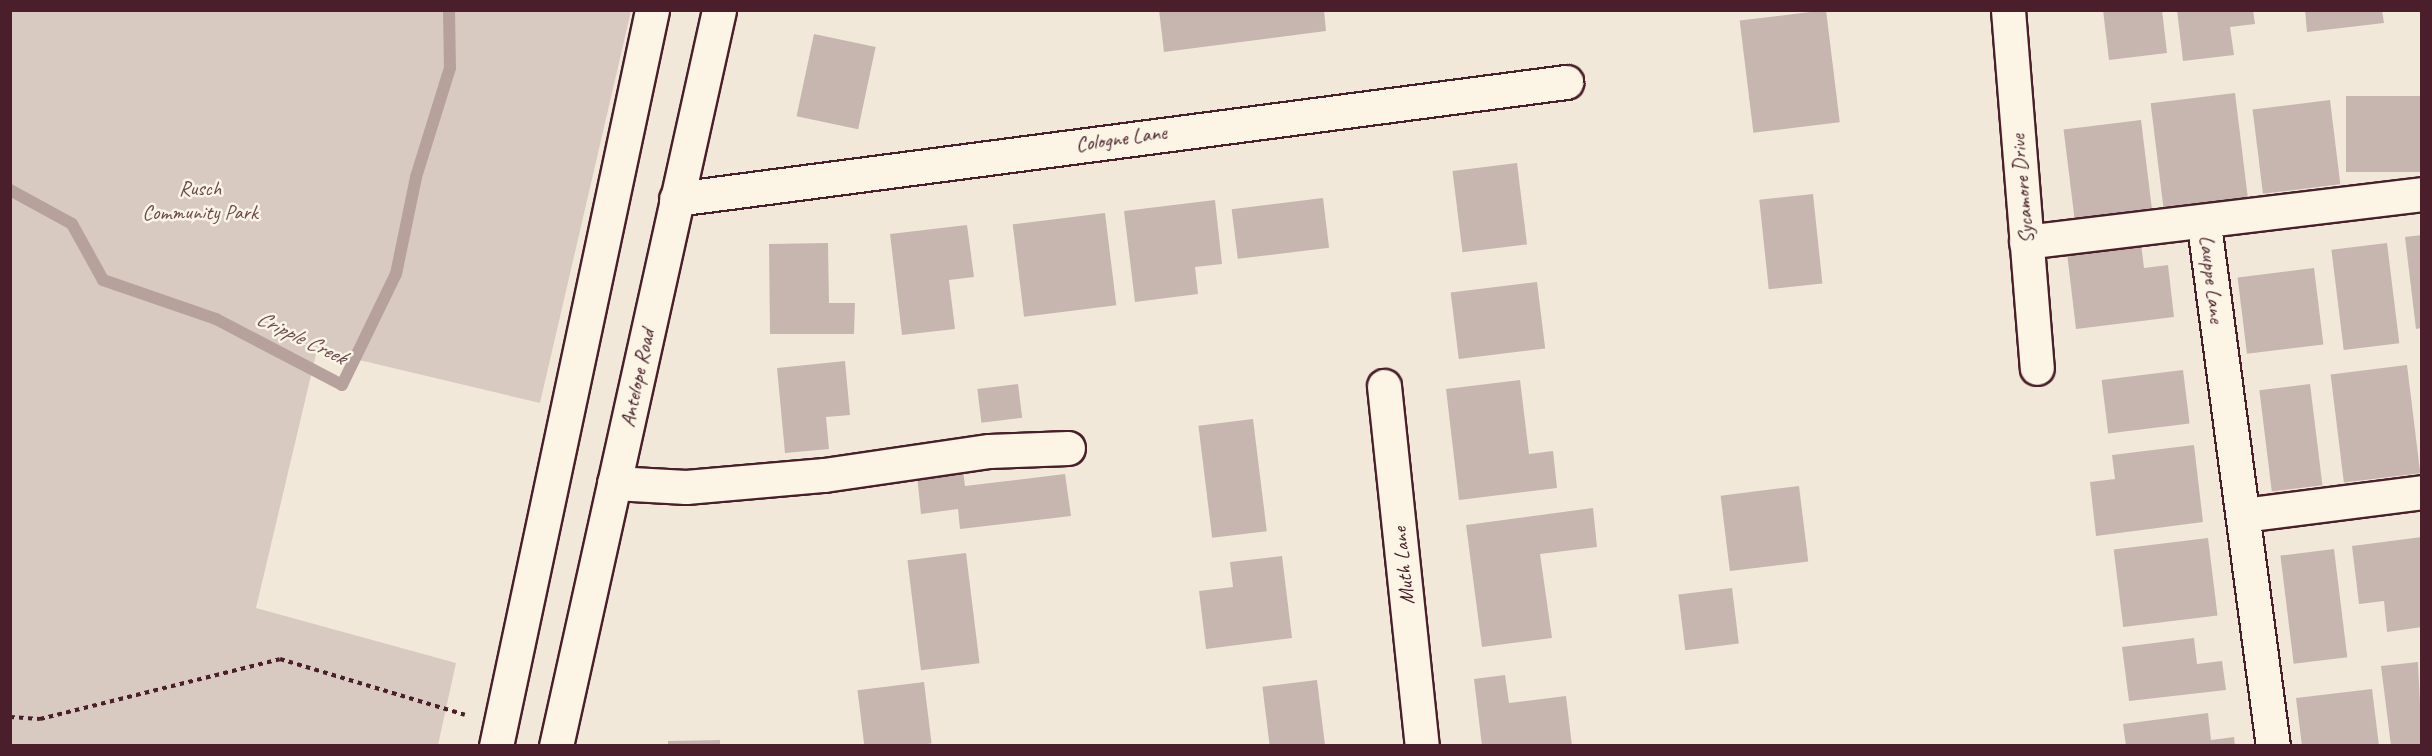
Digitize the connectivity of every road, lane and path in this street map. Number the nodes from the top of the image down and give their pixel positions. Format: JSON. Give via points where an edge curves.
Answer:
{"nodes":[{"id":1,"x":652,"y":10,"type":"edge"},
{"id":2,"x":719,"y":10,"type":"edge"},
{"id":3,"x":2008,"y":10,"type":"edge"},
{"id":4,"x":1566,"y":82,"type":"dead end"},
{"id":5,"x":2421,"y":194,"type":"edge"},
{"id":6,"x":676,"y":199,"type":"junction"},
{"id":7,"x":2205,"y":225,"type":"junction"},
{"id":8,"x":2026,"y":243,"type":"junction"},
{"id":9,"x":2037,"y":368,"type":"dead end"},
{"id":10,"x":1384,"y":386,"type":"dead end"},
{"id":11,"x":1068,"y":448,"type":"dead end"},
{"id":12,"x":614,"y":483,"type":"junction"},
{"id":13,"x":2421,"y":492,"type":"edge"},
{"id":14,"x":2243,"y":515,"type":"junction"},
{"id":15,"x":10,"y":717,"type":"edge"},
{"id":16,"x":498,"y":734,"type":"edge"},
{"id":17,"x":556,"y":746,"type":"edge"},
{"id":18,"x":1422,"y":746,"type":"edge"},
{"id":19,"x":2272,"y":746,"type":"edge"}],
"edges":[{"from":1,"to":16,"type":"street"},
{"from":2,"to":6,"type":"street","name":"Antelope Road"},
{"from":3,"to":8,"type":"street","name":"Sycamore Drive"},
{"from":4,"to":6,"type":"street","name":"Cologne Lane"},
{"from":5,"to":7,"type":"street","name":"Lauppe Lane"},
{"from":6,"to":12,"type":"street","name":"Antelope Road"},
{"from":7,"to":8,"type":"street"},
{"from":7,"to":14,"type":"street","name":"Lauppe Lane"},
{"from":8,"to":9,"type":"street","name":"Sycamore Drive"},
{"from":10,"to":18,"type":"street","name":"Muth Lane"},
{"from":11,"to":12,"type":"street","via":[[989,451],[697,486]]},
{"from":12,"to":17,"type":"street","name":"Antelope Road"},
{"from":13,"to":14,"type":"street"},
{"from":14,"to":19,"type":"street","name":"Lauppe Lane"},
{"from":15,"to":16,"type":"path","via":[[40,719],[280,658]]}]}
